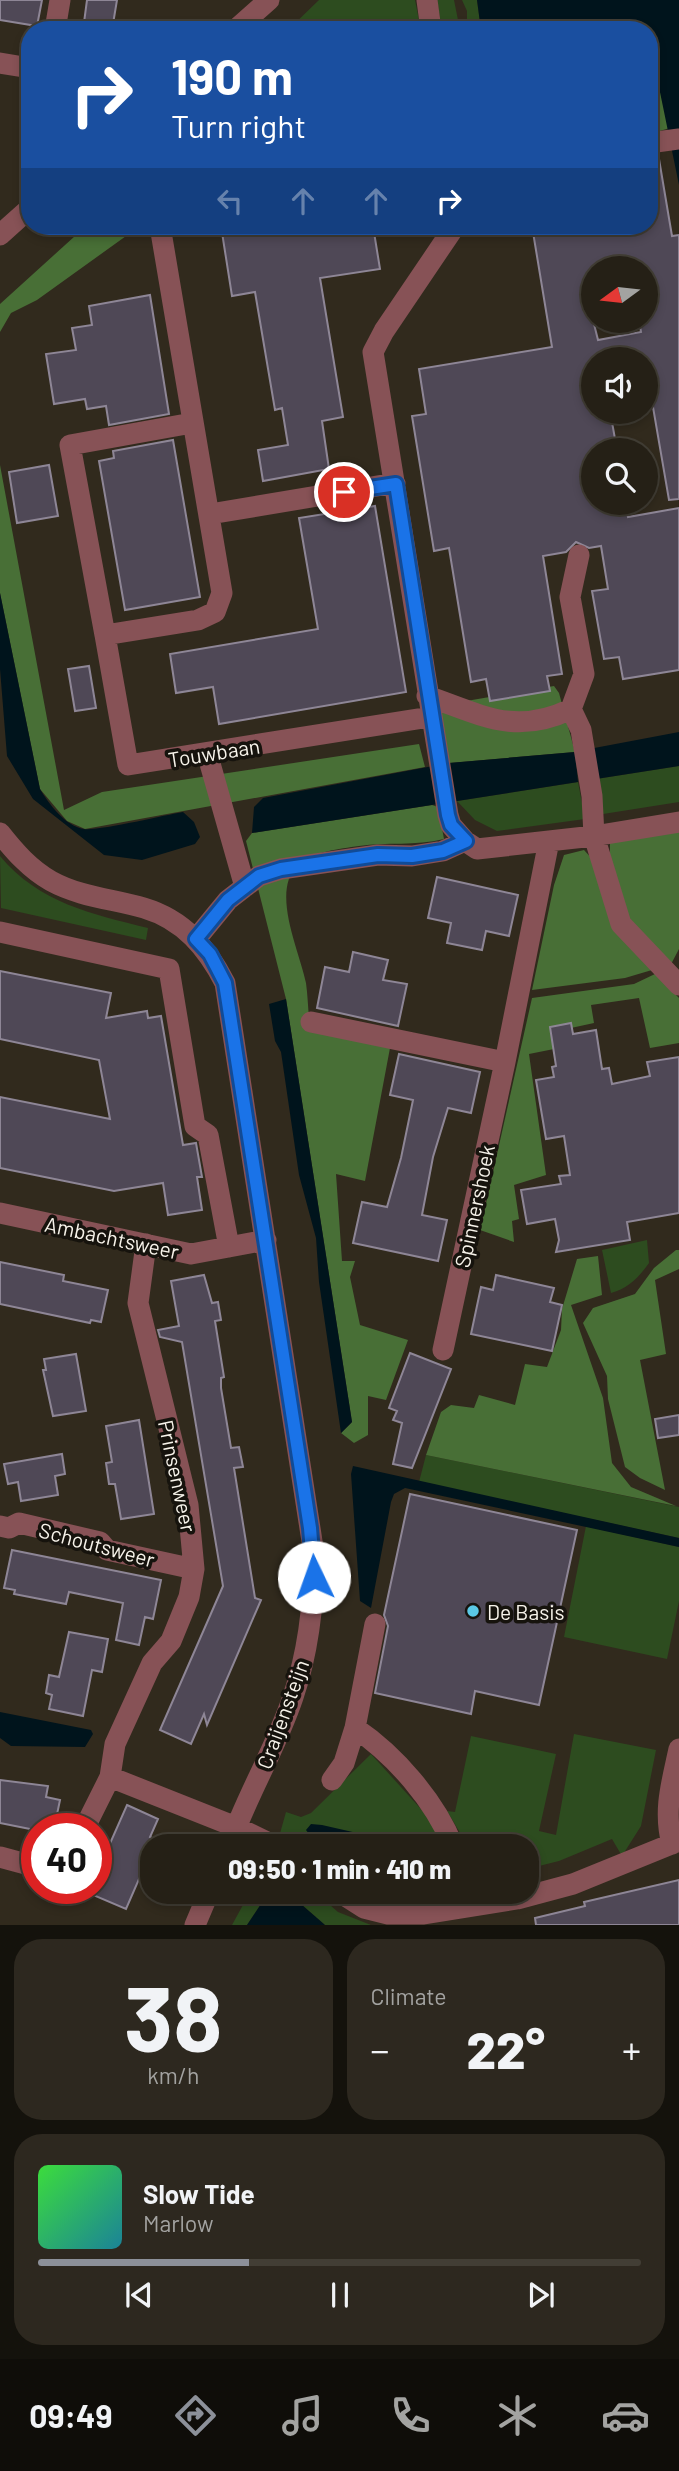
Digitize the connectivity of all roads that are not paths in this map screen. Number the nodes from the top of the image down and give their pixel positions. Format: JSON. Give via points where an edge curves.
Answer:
{"nodes":[{"id":1,"x":60,"y":0,"type":"edge"},
{"id":2,"x":269,"y":0,"type":"edge"},
{"id":3,"x":427,"y":0,"type":"edge"},
{"id":4,"x":56,"y":21,"type":"edge"},
{"id":5,"x":245,"y":21,"type":"edge"},
{"id":6,"x":430,"y":21,"type":"edge"},
{"id":7,"x":0,"y":63,"type":"edge"},
{"id":8,"x":21,"y":66,"type":"edge"},
{"id":9,"x":679,"y":139,"type":"edge"},
{"id":10,"x":658,"y":142,"type":"edge"},
{"id":11,"x":21,"y":216,"type":"edge"},
{"id":12,"x":0,"y":235,"type":"edge"},
{"id":13,"x":161,"y":235,"type":"edge"},
{"id":14,"x":449,"y":235,"type":"edge"},
{"id":15,"x":192,"y":423,"type":"junction"},
{"id":16,"x":396,"y":484,"type":"junction"},
{"id":17,"x":210,"y":514,"type":"junction"},
{"id":18,"x":579,"y":555,"type":"dead end"},
{"id":19,"x":104,"y":635,"type":"junction"},
{"id":20,"x":429,"y":706,"type":"junction"},
{"id":21,"x":571,"y":709,"type":"junction"},
{"id":22,"x":207,"y":753,"type":"junction"},
{"id":23,"x":679,"y":821,"type":"edge"},
{"id":24,"x":0,"y":833,"type":"edge"},
{"id":25,"x":594,"y":836,"type":"junction"},
{"id":26,"x":466,"y":841,"type":"junction"},
{"id":27,"x":549,"y":841,"type":"junction"},
{"id":28,"x":245,"y":887,"type":"junction"},
{"id":29,"x":0,"y":932,"type":"edge"},
{"id":30,"x":196,"y":939,"type":"junction"},
{"id":31,"x":679,"y":985,"type":"edge"},
{"id":32,"x":311,"y":1022,"type":"dead end"},
{"id":33,"x":505,"y":1062,"type":"junction"},
{"id":34,"x":0,"y":1213,"type":"edge"},
{"id":35,"x":266,"y":1240,"type":"junction"},
{"id":36,"x":146,"y":1244,"type":"junction"},
{"id":37,"x":229,"y":1247,"type":"junction"},
{"id":38,"x":443,"y":1350,"type":"dead end"},
{"id":39,"x":0,"y":1526,"type":"edge"},
{"id":40,"x":194,"y":1569,"type":"junction"},
{"id":41,"x":375,"y":1624,"type":"dead end"},
{"id":42,"x":355,"y":1728,"type":"junction"},
{"id":43,"x":679,"y":1749,"type":"edge"},
{"id":44,"x":110,"y":1777,"type":"junction"},
{"id":45,"x":332,"y":1780,"type":"dead end"},
{"id":46,"x":91,"y":1813,"type":"edge"},
{"id":47,"x":226,"y":1834,"type":"edge"},
{"id":48,"x":233,"y":1834,"type":"edge"},
{"id":49,"x":448,"y":1834,"type":"edge"},
{"id":50,"x":675,"y":1843,"type":"edge"},
{"id":51,"x":0,"y":1857,"type":"edge"},
{"id":52,"x":21,"y":1863,"type":"edge"},
{"id":53,"x":539,"y":1893,"type":"edge"},
{"id":54,"x":204,"y":1904,"type":"edge"},
{"id":55,"x":358,"y":1904,"type":"edge"},
{"id":56,"x":451,"y":1904,"type":"edge"},
{"id":57,"x":195,"y":1925,"type":"edge"}],
"edges":[{"from":1,"to":4,"type":"street"},
{"from":2,"to":5,"type":"street"},
{"from":3,"to":6,"type":"street"},
{"from":7,"to":8,"type":"street"},
{"from":9,"to":10,"type":"street"},
{"from":11,"to":12,"type":"street"},
{"from":13,"to":15,"type":"street"},
{"from":14,"to":16,"type":"street","via":[[373,352]]},
{"from":15,"to":17,"type":"street"},
{"from":15,"to":19,"type":"street","name":"Touwbaan","via":[[70,445]]},
{"from":16,"to":17,"type":"street"},
{"from":16,"to":20,"type":"street"},
{"from":17,"to":19,"type":"street","via":[[222,593],[215,612],[198,620]]},
{"from":18,"to":21,"type":"street","via":[[570,597],[584,674]]},
{"from":19,"to":22,"type":"street","name":"Touwbaan","via":[[128,765]]},
{"from":20,"to":21,"type":"street","via":[[515,724],[546,720]]},
{"from":20,"to":22,"type":"street","name":"Touwbaan"},
{"from":20,"to":26,"type":"street","via":[[448,815]]},
{"from":21,"to":25,"type":"street","via":[[581,730]]},
{"from":22,"to":28,"type":"street"},
{"from":23,"to":25,"type":"street"},
{"from":24,"to":30,"type":"street","name":"Craijensteijn","via":[[33,870],[53,883],[146,909]]},
{"from":25,"to":27,"type":"street"},
{"from":25,"to":31,"type":"street","via":[[621,924]]},
{"from":26,"to":27,"type":"street","via":[[477,849]]},
{"from":26,"to":28,"type":"street","via":[[412,856],[378,855],[281,869],[259,876]]},
{"from":27,"to":33,"type":"street","name":"Spinnershoek"},
{"from":28,"to":30,"type":"street"},
{"from":29,"to":37,"type":"street","via":[[169,969],[195,1126],[208,1135]]},
{"from":30,"to":35,"type":"street","name":"Craijensteijn","via":[[225,983]]},
{"from":32,"to":33,"type":"street"},
{"from":33,"to":38,"type":"street","name":"Spinnershoek"},
{"from":34,"to":36,"type":"street","name":"Ambachtsweer"},
{"from":35,"to":37,"type":"street","name":"Ambachtsweer"},
{"from":35,"to":48,"type":"street","name":"Craijensteijn","via":[[314,1554],[314,1599],[293,1698]]},
{"from":36,"to":37,"type":"street","name":"Ambachtsweer","via":[[191,1254]]},
{"from":36,"to":40,"type":"street","name":"Prinsenweer","via":[[138,1303],[188,1505]]},
{"from":39,"to":40,"type":"street","name":"Schoutsweer","via":[[19,1523],[100,1542],[107,1550]]},
{"from":40,"to":44,"type":"street","name":"Prinsenweer","via":[[190,1597],[171,1641],[152,1663],[115,1744]]},
{"from":41,"to":42,"type":"street"},
{"from":42,"to":45,"type":"street","via":[[344,1763]]},
{"from":42,"to":49,"type":"street","via":[[420,1792]]},
{"from":43,"to":50,"type":"street","via":[[666,1823]]},
{"from":44,"to":46,"type":"street","name":"Prinsenweer"},
{"from":44,"to":47,"type":"street"},
{"from":50,"to":53,"type":"street"},
{"from":51,"to":52,"type":"street"},
{"from":54,"to":57,"type":"street"},
{"from":55,"to":56,"type":"street","via":[[388,1914],[424,1914]]}]}
